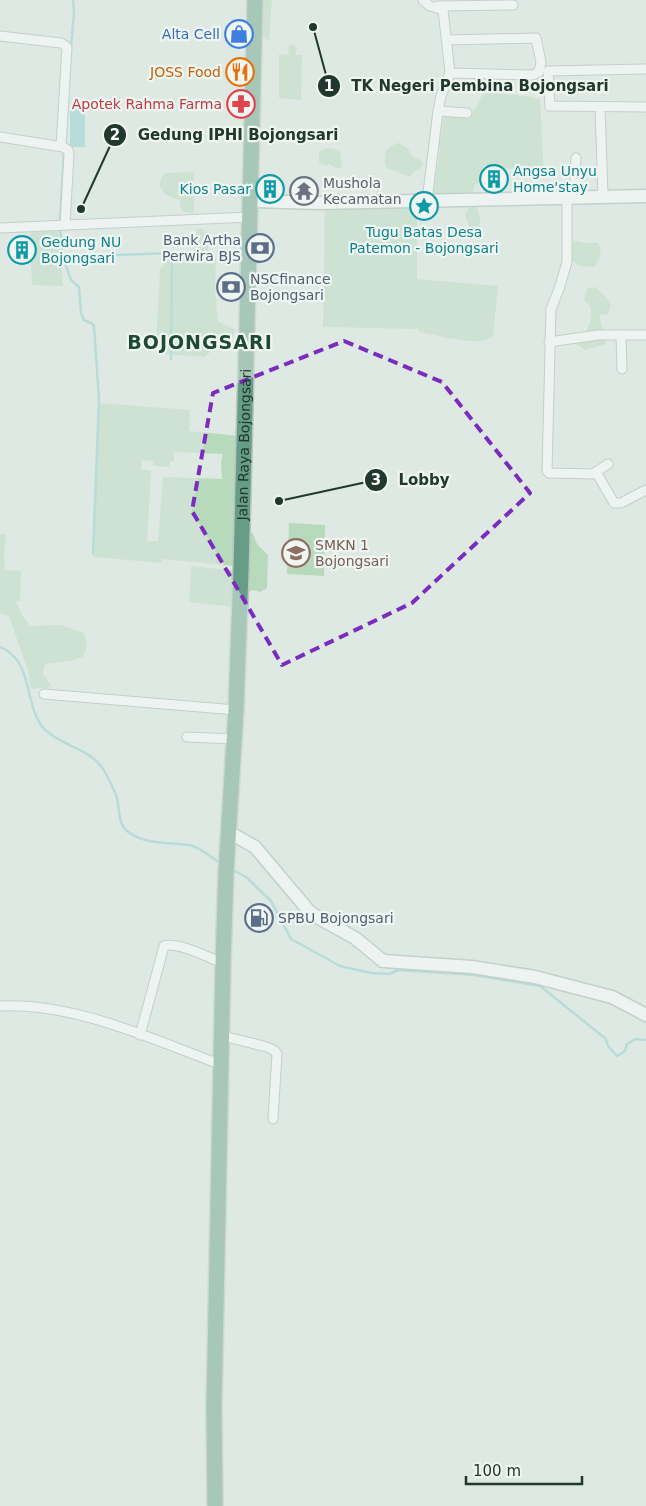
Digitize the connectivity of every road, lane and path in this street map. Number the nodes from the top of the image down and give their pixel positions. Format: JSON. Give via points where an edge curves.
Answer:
{"nodes":[{"id":1,"x":255,"y":0,"type":"edge"},
{"id":2,"x":427,"y":3,"type":"edge"},
{"id":3,"x":495,"y":3,"type":"edge"},
{"id":4,"x":513,"y":5,"type":"dead end"},
{"id":5,"x":0,"y":36,"type":"edge"},
{"id":6,"x":447,"y":40,"type":"junction"},
{"id":7,"x":646,"y":69,"type":"edge"},
{"id":8,"x":450,"y":73,"type":"junction"},
{"id":9,"x":646,"y":107,"type":"edge"},
{"id":10,"x":600,"y":108,"type":"junction"},
{"id":11,"x":438,"y":111,"type":"junction"},
{"id":12,"x":467,"y":113,"type":"dead end"},
{"id":13,"x":0,"y":137,"type":"edge"},
{"id":14,"x":63,"y":147,"type":"junction"},
{"id":15,"x":576,"y":158,"type":"dead end"},
{"id":16,"x":603,"y":196,"type":"junction"},
{"id":17,"x":646,"y":196,"type":"edge"},
{"id":18,"x":571,"y":198,"type":"junction"},
{"id":19,"x":251,"y":201,"type":"junction"},
{"id":20,"x":427,"y":201,"type":"junction"},
{"id":21,"x":250,"y":217,"type":"junction"},
{"id":22,"x":62,"y":225,"type":"junction"},
{"id":23,"x":0,"y":228,"type":"edge"},
{"id":24,"x":621,"y":335,"type":"junction"},
{"id":25,"x":646,"y":335,"type":"edge"},
{"id":26,"x":549,"y":342,"type":"junction"},
{"id":27,"x":622,"y":370,"type":"dead end"},
{"id":28,"x":608,"y":464,"type":"dead end"},
{"id":29,"x":596,"y":472,"type":"junction"},
{"id":30,"x":646,"y":490,"type":"edge"},
{"id":31,"x":44,"y":694,"type":"dead end"},
{"id":32,"x":236,"y":710,"type":"junction"},
{"id":33,"x":187,"y":737,"type":"dead end"},
{"id":34,"x":234,"y":739,"type":"junction"},
{"id":35,"x":229,"y":832,"type":"junction"},
{"id":36,"x":223,"y":963,"type":"junction"},
{"id":37,"x":0,"y":1006,"type":"edge"},
{"id":38,"x":646,"y":1015,"type":"edge"},
{"id":39,"x":140,"y":1035,"type":"junction"},
{"id":40,"x":223,"y":1036,"type":"junction"},
{"id":41,"x":222,"y":1064,"type":"junction"},
{"id":42,"x":273,"y":1119,"type":"dead end"},
{"id":43,"x":215,"y":1506,"type":"edge"}],
"edges":[{"from":1,"to":19,"type":"main road","name":"Jalan Raya Bojongsari"},
{"from":2,"to":3,"type":"street"},
{"from":2,"to":6,"type":"street","via":[[443,10]]},
{"from":3,"to":4,"type":"street"},
{"from":5,"to":14,"type":"street","via":[[61,43],[67,47]]},
{"from":6,"to":8,"type":"street"},
{"from":6,"to":8,"type":"street","via":[[536,38],[541,62],[539,72],[533,74]]},
{"from":7,"to":10,"type":"street","via":[[548,71],[550,106]]},
{"from":8,"to":11,"type":"street"},
{"from":9,"to":10,"type":"street"},
{"from":10,"to":16,"type":"street"},
{"from":11,"to":12,"type":"street"},
{"from":11,"to":20,"type":"street"},
{"from":13,"to":14,"type":"street"},
{"from":14,"to":22,"type":"street","via":[[70,154]]},
{"from":15,"to":18,"type":"street"},
{"from":16,"to":17,"type":"street"},
{"from":16,"to":18,"type":"street"},
{"from":18,"to":20,"type":"street"},
{"from":18,"to":26,"type":"street","via":[[567,262],[551,309]]},
{"from":19,"to":20,"type":"street"},
{"from":19,"to":21,"type":"main road","name":"Jalan Raya Bojongsari"},
{"from":21,"to":22,"type":"street"},
{"from":21,"to":32,"type":"main road","name":"Jalan Raya Bojongsari"},
{"from":22,"to":23,"type":"street"},
{"from":24,"to":25,"type":"street"},
{"from":24,"to":26,"type":"street"},
{"from":24,"to":27,"type":"street"},
{"from":26,"to":29,"type":"street","via":[[547,471]]},
{"from":28,"to":29,"type":"street"},
{"from":29,"to":30,"type":"street","via":[[614,503]]},
{"from":31,"to":32,"type":"street"},
{"from":32,"to":34,"type":"main road","name":"Jalan Raya Bojongsari"},
{"from":33,"to":34,"type":"street"},
{"from":34,"to":35,"type":"main road","name":"Jalan Raya Bojongsari"},
{"from":35,"to":36,"type":"main road","name":"Jalan Raya Bojongsari"},
{"from":35,"to":38,"type":"street","via":[[255,847],[309,911],[355,938],[381,960],[535,976],[612,997]]},
{"from":36,"to":39,"type":"street","via":[[168,944],[164,946]]},
{"from":36,"to":40,"type":"main road","name":"Jalan Raya Bojongsari"},
{"from":37,"to":39,"type":"street","via":[[82,1014]]},
{"from":39,"to":41,"type":"street"},
{"from":40,"to":41,"type":"main road","name":"Jalan Raya Bojongsari"},
{"from":40,"to":42,"type":"street","via":[[268,1047],[277,1054]]},
{"from":41,"to":43,"type":"main road","name":"Jalan Raya Bojongsari","via":[[214,1397]]}]}
